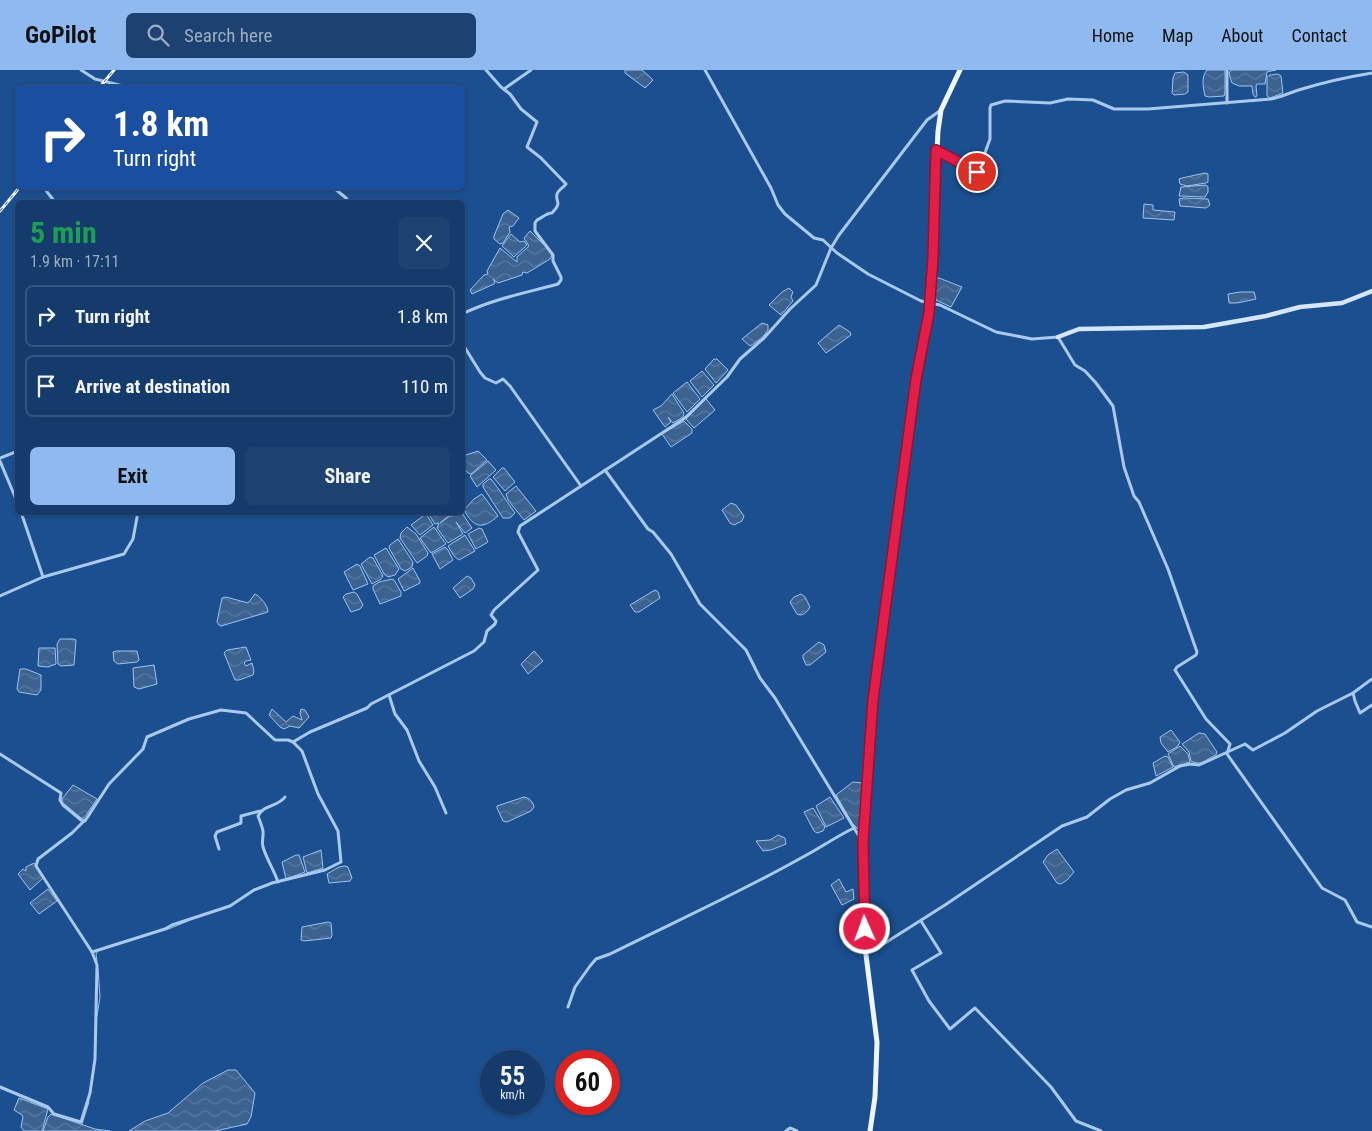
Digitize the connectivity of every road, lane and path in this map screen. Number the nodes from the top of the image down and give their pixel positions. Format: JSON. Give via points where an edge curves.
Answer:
{"nodes":[{"id":1,"x":81,"y":70,"type":"edge"},
{"id":2,"x":486,"y":70,"type":"edge"},
{"id":3,"x":531,"y":70,"type":"edge"},
{"id":4,"x":705,"y":70,"type":"edge"},
{"id":5,"x":960,"y":70,"type":"edge"},
{"id":6,"x":1227,"y":70,"type":"edge"},
{"id":7,"x":1372,"y":73,"type":"edge"},
{"id":8,"x":119,"y":85,"type":"edge"},
{"id":9,"x":504,"y":88,"type":"junction"},
{"id":10,"x":1227,"y":102,"type":"junction"},
{"id":11,"x":942,"y":110,"type":"junction"},
{"id":12,"x":936,"y":150,"type":"junction"},
{"id":13,"x":46,"y":190,"type":"edge"},
{"id":14,"x":336,"y":190,"type":"edge"},
{"id":15,"x":54,"y":200,"type":"edge"},
{"id":16,"x":348,"y":200,"type":"edge"},
{"id":17,"x":831,"y":248,"type":"junction"},
{"id":18,"x":1372,"y":291,"type":"edge"},
{"id":19,"x":930,"y":303,"type":"junction"},
{"id":20,"x":465,"y":312,"type":"edge"},
{"id":21,"x":1058,"y":338,"type":"junction"},
{"id":22,"x":465,"y":347,"type":"edge"},
{"id":23,"x":15,"y":452,"type":"edge"},
{"id":24,"x":0,"y":460,"type":"edge"},
{"id":25,"x":604,"y":470,"type":"junction"},
{"id":26,"x":581,"y":486,"type":"junction"},
{"id":27,"x":15,"y":497,"type":"edge"},
{"id":28,"x":22,"y":515,"type":"edge"},
{"id":29,"x":138,"y":515,"type":"edge"},
{"id":30,"x":43,"y":577,"type":"junction"},
{"id":31,"x":0,"y":596,"type":"edge"},
{"id":32,"x":1372,"y":679,"type":"edge"},
{"id":33,"x":1353,"y":693,"type":"junction"},
{"id":34,"x":389,"y":695,"type":"junction"},
{"id":35,"x":1372,"y":705,"type":"edge"},
{"id":36,"x":293,"y":742,"type":"junction"},
{"id":37,"x":0,"y":754,"type":"edge"},
{"id":38,"x":1227,"y":754,"type":"junction"},
{"id":39,"x":285,"y":797,"type":"dead end"},
{"id":40,"x":261,"y":811,"type":"junction"},
{"id":41,"x":446,"y":813,"type":"dead end"},
{"id":42,"x":85,"y":821,"type":"junction"},
{"id":43,"x":854,"y":828,"type":"junction"},
{"id":44,"x":863,"y":842,"type":"junction"},
{"id":45,"x":219,"y":848,"type":"dead end"},
{"id":46,"x":278,"y":882,"type":"junction"},
{"id":47,"x":921,"y":921,"type":"junction"},
{"id":48,"x":1372,"y":927,"type":"edge"},
{"id":49,"x":865,"y":947,"type":"junction"},
{"id":50,"x":92,"y":952,"type":"junction"},
{"id":51,"x":568,"y":1007,"type":"dead end"},
{"id":52,"x":0,"y":1087,"type":"edge"},
{"id":53,"x":786,"y":1131,"type":"edge"},
{"id":54,"x":797,"y":1131,"type":"edge"},
{"id":55,"x":870,"y":1131,"type":"edge"},
{"id":56,"x":1101,"y":1131,"type":"edge"}],
"edges":[{"from":1,"to":8,"type":"street","via":[[95,79]]},
{"from":2,"to":9,"type":"street"},
{"from":3,"to":9,"type":"street"},
{"from":4,"to":17,"type":"street","via":[[778,205],[814,238],[823,240]]},
{"from":5,"to":11,"type":"main road"},
{"from":6,"to":10,"type":"street"},
{"from":7,"to":10,"type":"street","via":[[1341,77],[1272,100]]},
{"from":9,"to":20,"type":"street","via":[[537,122],[527,148],[566,184],[558,192],[557,208],[537,220],[534,228],[553,255],[561,280],[558,284],[513,295]]},
{"from":10,"to":12,"type":"street","via":[[1114,109],[1092,100],[1068,99],[1050,103],[1005,101],[990,108],[990,139],[978,172]]},
{"from":11,"to":12,"type":"main road"},
{"from":11,"to":17,"type":"street","via":[[927,120]]},
{"from":12,"to":19,"type":"main road"},
{"from":13,"to":15,"type":"street"},
{"from":14,"to":16,"type":"street"},
{"from":17,"to":19,"type":"street","via":[[868,274]]},
{"from":17,"to":25,"type":"street","via":[[816,285],[740,359],[727,377],[685,418]]},
{"from":18,"to":21,"type":"street","via":[[1342,303],[1300,307],[1204,327],[1079,329]]},
{"from":19,"to":21,"type":"street","via":[[996,332],[1032,339]]},
{"from":19,"to":44,"type":"main road","via":[[916,379],[873,700]]},
{"from":21,"to":38,"type":"street","via":[[1075,365],[1096,383],[1113,406],[1124,468],[1168,569],[1197,652],[1175,670],[1206,719],[1230,744]]},
{"from":22,"to":26,"type":"street","via":[[486,378],[496,383],[503,379],[510,386]]},
{"from":23,"to":24,"type":"street"},
{"from":24,"to":27,"type":"street"},
{"from":25,"to":26,"type":"street"},
{"from":25,"to":43,"type":"street","via":[[670,554],[700,604],[746,650],[760,678]]},
{"from":26,"to":34,"type":"street","via":[[520,526],[518,532],[538,570],[494,610],[491,615],[496,623],[487,631],[484,642],[474,652]]},
{"from":28,"to":30,"type":"street"},
{"from":29,"to":30,"type":"street","via":[[134,539],[124,554]]},
{"from":30,"to":31,"type":"street"},
{"from":32,"to":33,"type":"street"},
{"from":33,"to":35,"type":"street","via":[[1360,713]]},
{"from":33,"to":38,"type":"street","via":[[1253,750],[1246,744]]},
{"from":34,"to":36,"type":"street"},
{"from":34,"to":41,"type":"street"},
{"from":36,"to":42,"type":"street","via":[[275,740],[246,713],[221,710],[189,719],[147,737],[143,749],[109,784]]},
{"from":36,"to":46,"type":"street","via":[[302,751],[318,794],[338,831],[342,861],[325,870]]},
{"from":37,"to":42,"type":"street","via":[[61,793],[63,805]]},
{"from":38,"to":47,"type":"street","via":[[1199,765],[1180,766],[1150,783],[1126,790],[1087,818],[1062,826]]},
{"from":38,"to":48,"type":"street","via":[[1322,888],[1345,900],[1357,922]]},
{"from":39,"to":40,"type":"street"},
{"from":40,"to":45,"type":"street","via":[[241,816],[241,823],[217,832]]},
{"from":40,"to":46,"type":"street","via":[[258,816],[263,847]]},
{"from":42,"to":50,"type":"street","via":[[38,859],[36,866]]},
{"from":43,"to":44,"type":"street"},
{"from":43,"to":51,"type":"street","via":[[722,899],[596,959],[575,986]]},
{"from":44,"to":49,"type":"main road"},
{"from":46,"to":50,"type":"street","via":[[254,890],[230,906]]},
{"from":47,"to":49,"type":"street","via":[[874,950]]},
{"from":47,"to":56,"type":"street","via":[[941,953],[912,970],[950,1029],[975,1008],[1051,1087],[1076,1121]]},
{"from":49,"to":55,"type":"main road","via":[[877,1042]]},
{"from":50,"to":52,"type":"street","via":[[97,965],[95,1059],[81,1122],[54,1114],[48,1107]]},
{"from":53,"to":54,"type":"street","via":[[790,1128]]}]}
